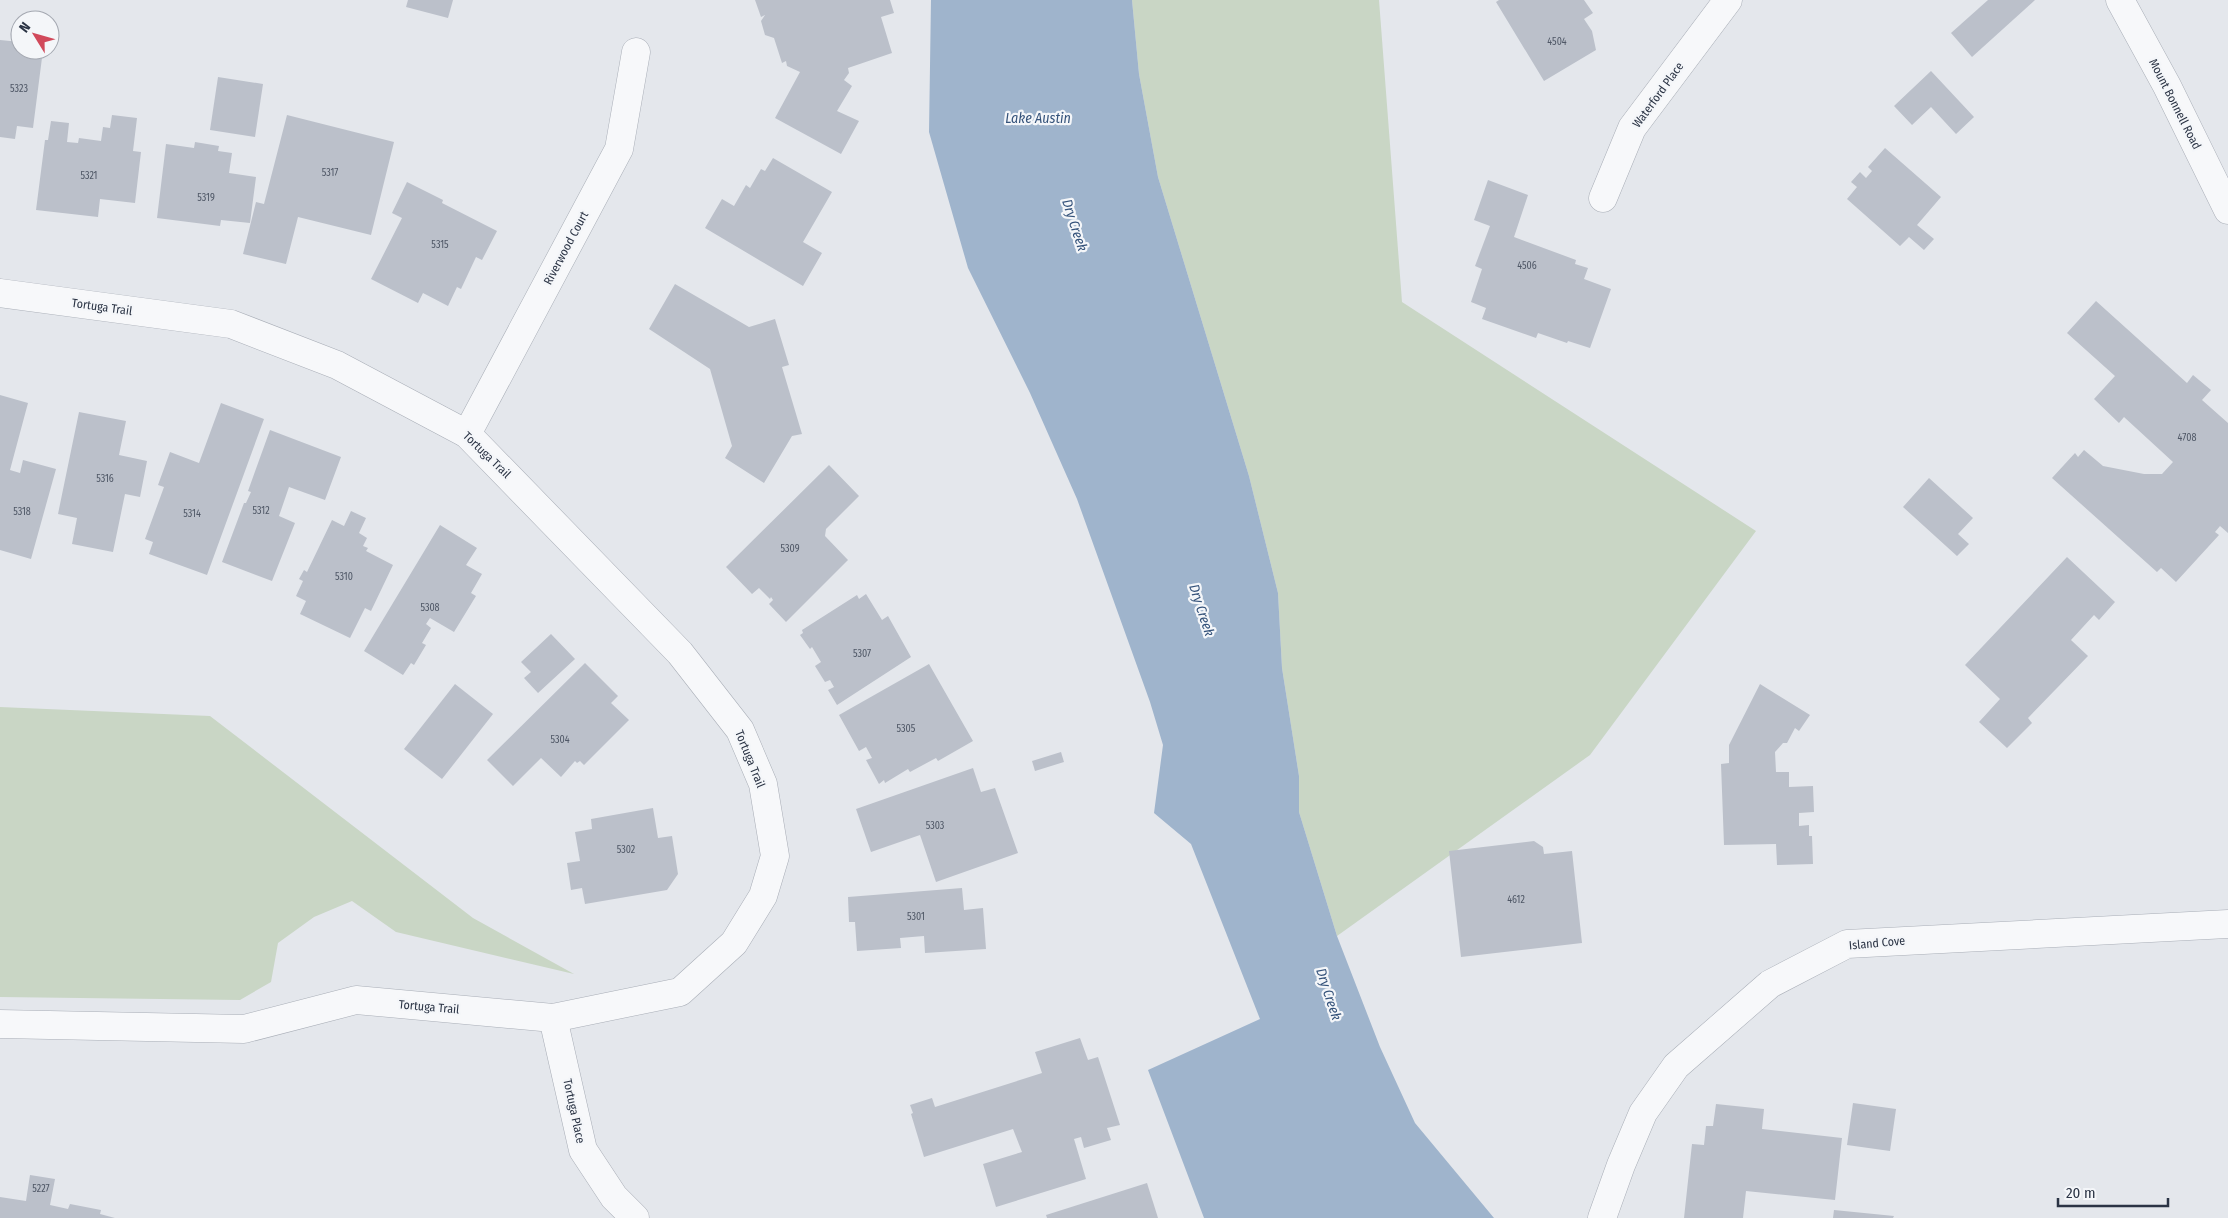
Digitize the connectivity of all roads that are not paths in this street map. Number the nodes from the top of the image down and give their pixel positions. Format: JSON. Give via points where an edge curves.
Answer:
{"nodes":[{"id":1,"x":1728,"y":0,"type":"edge"},
{"id":2,"x":2120,"y":0,"type":"edge"},
{"id":3,"x":636,"y":52,"type":"dead end"},
{"id":4,"x":1603,"y":198,"type":"dead end"},
{"id":5,"x":2228,"y":210,"type":"edge"},
{"id":6,"x":0,"y":293,"type":"edge"},
{"id":7,"x":467,"y":434,"type":"junction"},
{"id":8,"x":2228,"y":924,"type":"edge"},
{"id":9,"x":554,"y":1018,"type":"junction"},
{"id":10,"x":0,"y":1024,"type":"edge"},
{"id":11,"x":635,"y":1218,"type":"edge"},
{"id":12,"x":1602,"y":1218,"type":"edge"}],
"edges":[{"from":1,"to":4,"type":"street","name":"Waterford Place","via":[[1632,128]]},
{"from":2,"to":5,"type":"street","name":"Mount Bonnell Road"},
{"from":3,"to":7,"type":"street","name":"Riverwood Court","via":[[619,149]]},
{"from":6,"to":7,"type":"street","name":"Tortuga Trail","via":[[231,324],[337,365]]},
{"from":7,"to":9,"type":"street","name":"Tortuga Trail","via":[[680,653],[740,730],[763,784],[776,856],[762,896],[734,943],[680,992]]},
{"from":8,"to":12,"type":"street","name":"Island Cove","via":[[1848,944],[1770,984],[1676,1066],[1643,1113]]},
{"from":9,"to":10,"type":"street","name":"Tortuga Trail","via":[[356,1000],[244,1029]]},
{"from":9,"to":11,"type":"street","name":"Tortuga Place","via":[[583,1150],[614,1197]]}]}
